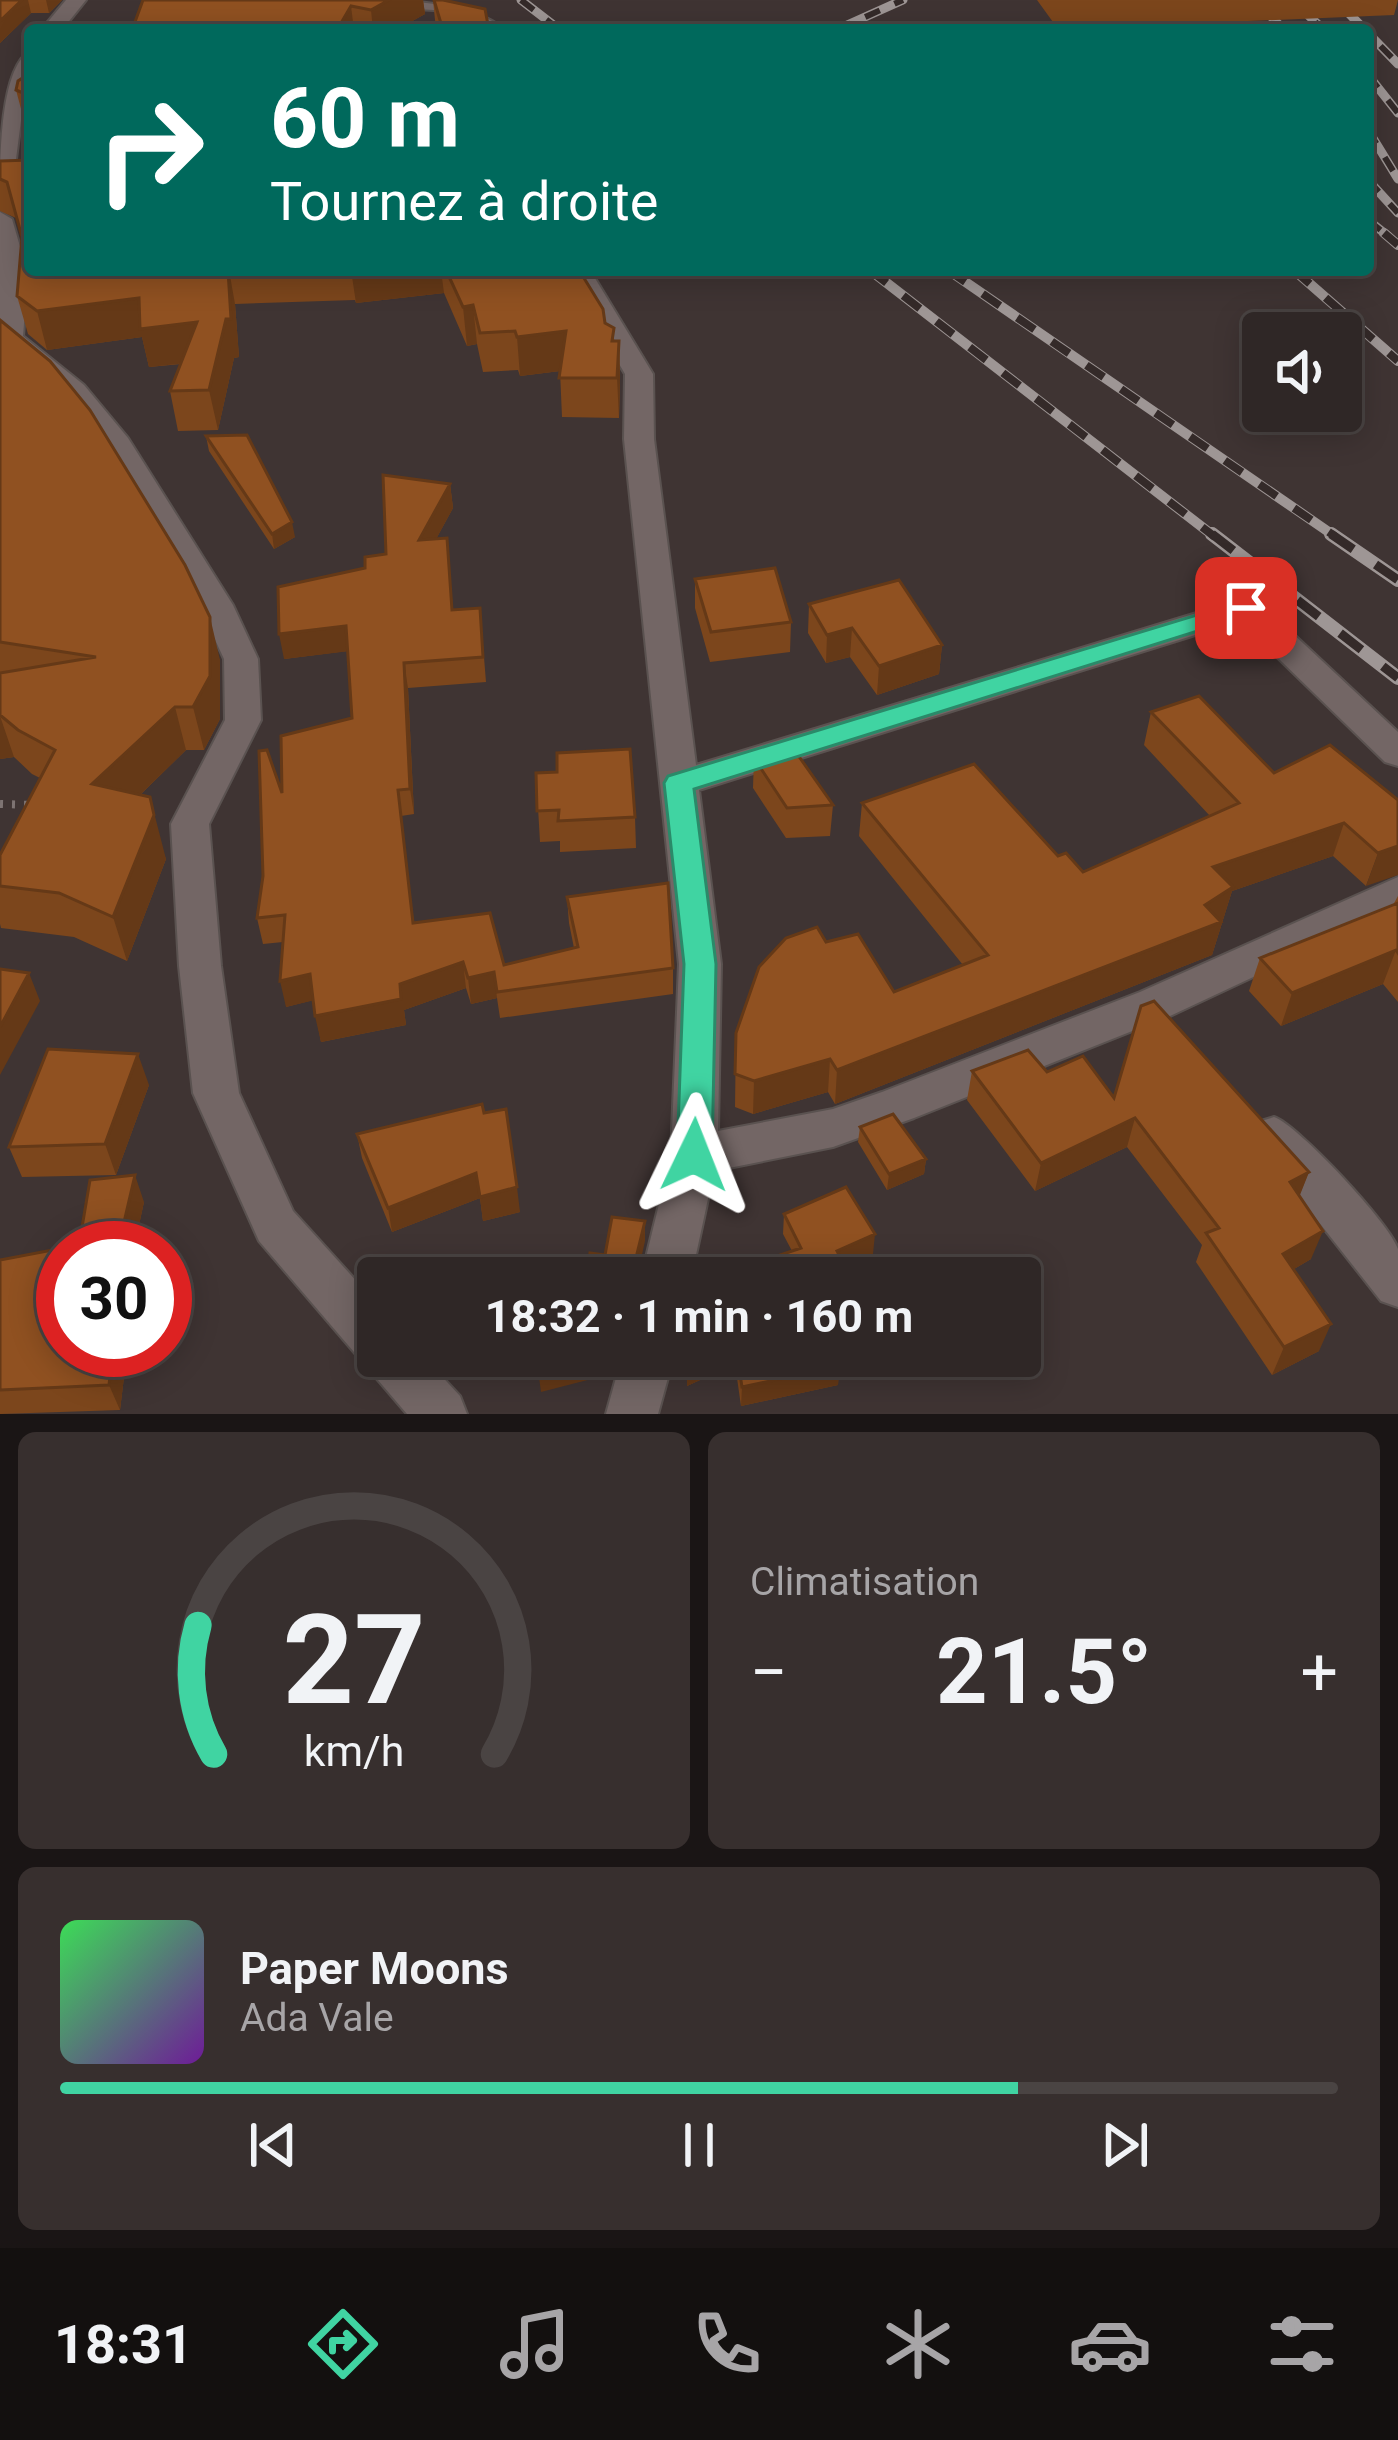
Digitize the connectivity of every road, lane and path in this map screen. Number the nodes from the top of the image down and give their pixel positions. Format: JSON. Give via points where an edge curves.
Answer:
{"nodes":[{"id":1,"x":76,"y":0,"type":"edge"},
{"id":2,"x":358,"y":0,"type":"edge"},
{"id":3,"x":453,"y":3,"type":"edge"},
{"id":4,"x":57,"y":24,"type":"edge"},
{"id":5,"x":490,"y":24,"type":"edge"},
{"id":6,"x":19,"y":70,"type":"edge"},
{"id":7,"x":0,"y":190,"type":"edge"},
{"id":8,"x":0,"y":219,"type":"edge"},
{"id":9,"x":24,"y":259,"type":"edge"},
{"id":10,"x":30,"y":276,"type":"edge"},
{"id":11,"x":581,"y":276,"type":"edge"},
{"id":12,"x":5,"y":339,"type":"edge"},
{"id":13,"x":1398,"y":753,"type":"edge"},
{"id":14,"x":679,"y":783,"type":"junction"},
{"id":15,"x":0,"y":804,"type":"edge"},
{"id":16,"x":55,"y":807,"type":"edge"},
{"id":17,"x":1398,"y":892,"type":"edge"},
{"id":18,"x":1236,"y":1095,"type":"edge"},
{"id":19,"x":694,"y":1155,"type":"junction"},
{"id":20,"x":671,"y":1257,"type":"edge"},
{"id":21,"x":1398,"y":1286,"type":"edge"},
{"id":22,"x":357,"y":1318,"type":"edge"},
{"id":23,"x":408,"y":1377,"type":"edge"},
{"id":24,"x":642,"y":1377,"type":"edge"},
{"id":25,"x":441,"y":1414,"type":"edge"},
{"id":26,"x":632,"y":1414,"type":"edge"}],
"edges":[{"from":1,"to":4,"type":"street"},
{"from":2,"to":3,"type":"street"},
{"from":3,"to":5,"type":"street","via":[[481,12]]},
{"from":6,"to":7,"type":"street"},
{"from":8,"to":9,"type":"street"},
{"from":10,"to":12,"type":"street"},
{"from":11,"to":14,"type":"street","via":[[639,374],[639,439]]},
{"from":12,"to":22,"type":"street","via":[[74,391],[117,444],[241,659],[243,721],[190,824],[216,1093],[276,1226]]},
{"from":13,"to":14,"type":"street","via":[[1246,608]]},
{"from":14,"to":19,"type":"street","via":[[700,964]]},
{"from":15,"to":16,"type":"path"},
{"from":17,"to":19,"type":"street","via":[[1168,1018],[832,1128]]},
{"from":18,"to":21,"type":"street"},
{"from":19,"to":20,"type":"street"},
{"from":23,"to":25,"type":"street"},
{"from":24,"to":26,"type":"street"}]}
